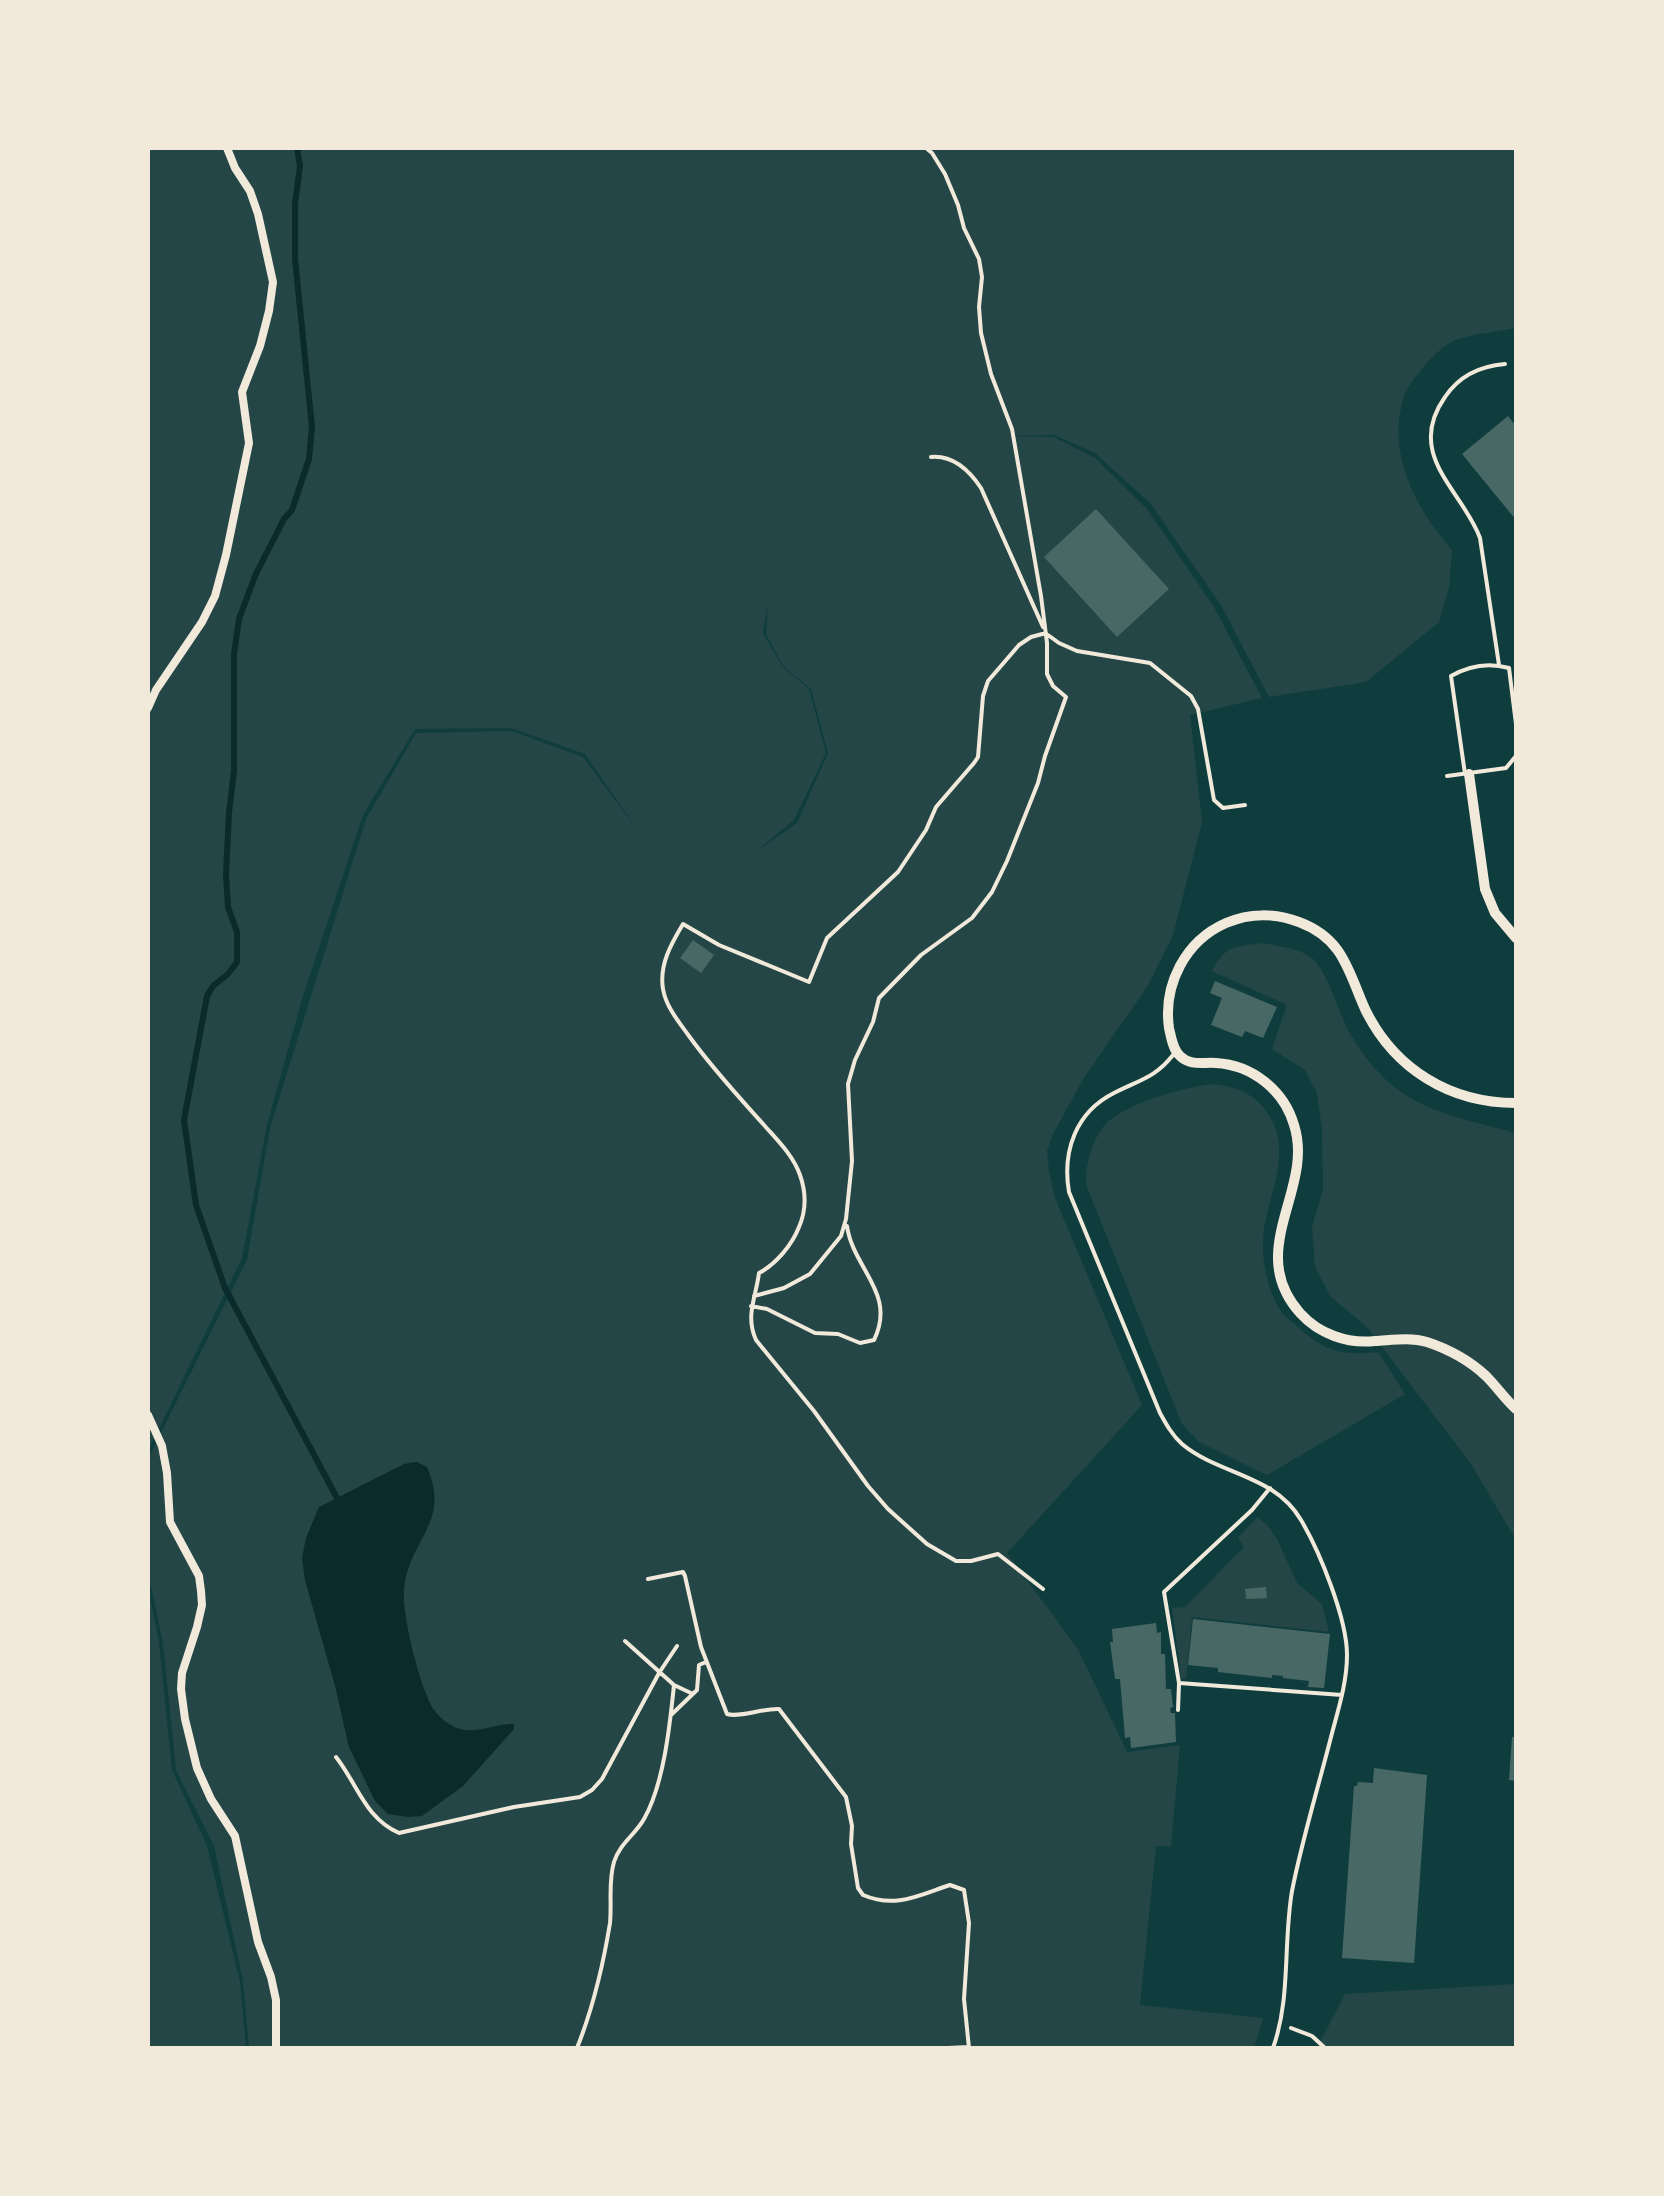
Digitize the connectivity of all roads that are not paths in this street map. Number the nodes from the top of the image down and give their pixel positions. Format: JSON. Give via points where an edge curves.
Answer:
{"nodes":[{"id":1,"x":227,"y":148,"type":"edge"},
{"id":2,"x":1504,"y":364,"type":"dead end"},
{"id":3,"x":1499,"y":665,"type":"junction"},
{"id":4,"x":148,"y":708,"type":"edge"},
{"id":5,"x":1516,"y":724,"type":"edge"},
{"id":6,"x":1516,"y":756,"type":"edge"},
{"id":7,"x":1467,"y":774,"type":"junction"},
{"id":8,"x":1448,"y":776,"type":"dead end"},
{"id":9,"x":1516,"y":938,"type":"edge"},
{"id":10,"x":1176,"y":1052,"type":"junction"},
{"id":11,"x":1516,"y":1103,"type":"edge"},
{"id":12,"x":1516,"y":1410,"type":"edge"},
{"id":13,"x":148,"y":1415,"type":"edge"},
{"id":14,"x":1270,"y":1488,"type":"junction"},
{"id":15,"x":1179,"y":1683,"type":"junction"},
{"id":16,"x":1342,"y":1695,"type":"junction"},
{"id":17,"x":1178,"y":1710,"type":"dead end"},
{"id":18,"x":276,"y":2048,"type":"edge"},
{"id":19,"x":1273,"y":2048,"type":"edge"}],
"edges":[{"from":1,"to":4,"type":"street","via":[[258,214],[273,282],[242,392],[249,443],[214,596]]},
{"from":2,"to":3,"type":"lane","via":[[1472,372],[1454,385],[1440,403],[1432,436],[1439,469],[1480,538]]},
{"from":3,"to":5,"type":"lane","via":[[1508,668]]},
{"from":3,"to":7,"type":"lane","via":[[1451,676]]},
{"from":6,"to":7,"type":"lane","via":[[1506,768]]},
{"from":7,"to":8,"type":"lane"},
{"from":7,"to":9,"type":"street","via":[[1485,889],[1494,913]]},
{"from":10,"to":11,"type":"street","via":[[1168,1016],[1180,965],[1218,927],[1270,916],[1304,924],[1333,945],[1382,1040],[1416,1072],[1457,1094]]},
{"from":10,"to":12,"type":"street","via":[[1194,1063],[1244,1070],[1270,1086],[1288,1109],[1298,1152],[1277,1258],[1286,1292],[1300,1312],[1340,1338],[1411,1339],[1439,1347],[1484,1374]]},
{"from":10,"to":14,"type":"lane","via":[[1146,1080],[1088,1112],[1071,1141],[1069,1192],[1173,1436]]},
{"from":13,"to":18,"type":"street","via":[[162,1446],[170,1522],[202,1590],[182,1673],[184,1719],[196,1768],[235,1836],[276,2000]]},
{"from":14,"to":15,"type":"lane","via":[[1164,1592]]},
{"from":14,"to":16,"type":"lane","via":[[1301,1520],[1333,1592],[1346,1643]]},
{"from":15,"to":16,"type":"lane"},
{"from":15,"to":17,"type":"lane"},
{"from":16,"to":19,"type":"lane","via":[[1293,1886],[1282,2026]]}]}
